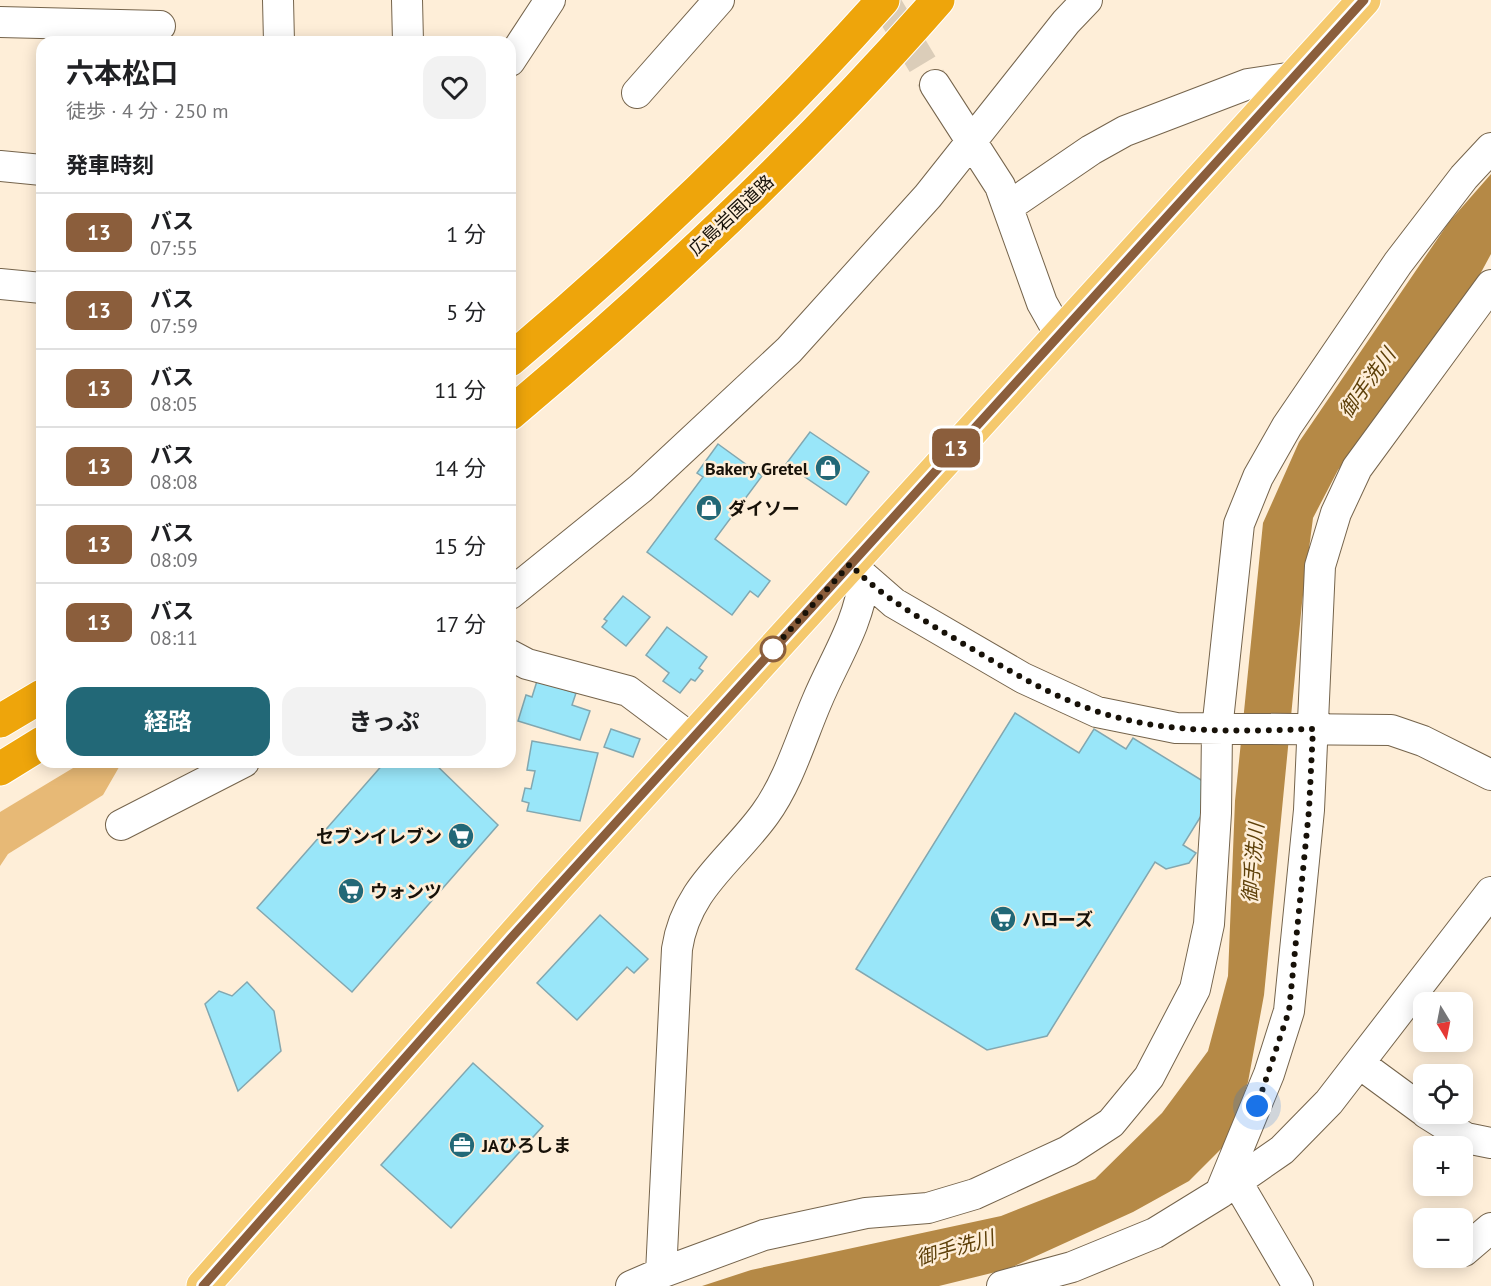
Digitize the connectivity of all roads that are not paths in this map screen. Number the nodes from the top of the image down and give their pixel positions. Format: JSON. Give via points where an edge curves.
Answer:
{"nodes":[{"id":1,"x":278,"y":0,"type":"edge"},
{"id":2,"x":407,"y":0,"type":"edge"},
{"id":3,"x":550,"y":0,"type":"edge"},
{"id":4,"x":719,"y":0,"type":"edge"},
{"id":5,"x":883,"y":0,"type":"edge"},
{"id":6,"x":938,"y":0,"type":"edge"},
{"id":7,"x":1086,"y":0,"type":"edge"},
{"id":8,"x":1364,"y":0,"type":"edge"},
{"id":9,"x":15,"y":15,"type":"edge"},
{"id":10,"x":160,"y":23,"type":"edge"},
{"id":11,"x":279,"y":36,"type":"edge"},
{"id":12,"x":408,"y":36,"type":"edge"},
{"id":13,"x":516,"y":52,"type":"edge"},
{"id":14,"x":1294,"y":77,"type":"junction"},
{"id":15,"x":935,"y":85,"type":"tunnel mouth"},
{"id":16,"x":637,"y":93,"type":"dead end"},
{"id":17,"x":971,"y":140,"type":"junction"},
{"id":18,"x":1491,"y":148,"type":"edge"},
{"id":19,"x":0,"y":166,"type":"edge"},
{"id":20,"x":36,"y":169,"type":"edge"},
{"id":21,"x":1009,"y":206,"type":"junction"},
{"id":22,"x":0,"y":284,"type":"edge"},
{"id":23,"x":1491,"y":285,"type":"edge"},
{"id":24,"x":36,"y":287,"type":"edge"},
{"id":25,"x":1060,"y":335,"type":"junction"},
{"id":26,"x":516,"y":355,"type":"edge"},
{"id":27,"x":516,"y":409,"type":"edge"},
{"id":28,"x":857,"y":571,"type":"junction"},
{"id":29,"x":516,"y":589,"type":"edge"},
{"id":30,"x":516,"y":657,"type":"edge"},
{"id":31,"x":36,"y":700,"type":"edge"},
{"id":32,"x":0,"y":721,"type":"edge"},
{"id":33,"x":1310,"y":729,"type":"junction"},
{"id":34,"x":1224,"y":730,"type":"junction"},
{"id":35,"x":692,"y":739,"type":"junction"},
{"id":36,"x":36,"y":747,"type":"edge"},
{"id":37,"x":232,"y":768,"type":"edge"},
{"id":38,"x":0,"y":769,"type":"edge"},
{"id":39,"x":1491,"y":775,"type":"edge"},
{"id":40,"x":121,"y":825,"type":"dead end"},
{"id":41,"x":1491,"y":892,"type":"edge"},
{"id":42,"x":1360,"y":1064,"type":"junction"},
{"id":43,"x":1413,"y":1103,"type":"edge"},
{"id":44,"x":1444,"y":1124,"type":"edge"},
{"id":45,"x":1491,"y":1143,"type":"edge"},
{"id":46,"x":1228,"y":1188,"type":"junction"},
{"id":47,"x":1491,"y":1228,"type":"edge"},
{"id":48,"x":1473,"y":1243,"type":"edge"},
{"id":49,"x":661,"y":1273,"type":"junction"},
{"id":50,"x":203,"y":1286,"type":"edge"},
{"id":51,"x":631,"y":1286,"type":"edge"},
{"id":52,"x":1002,"y":1286,"type":"edge"},
{"id":53,"x":1298,"y":1286,"type":"edge"}],
"edges":[{"from":1,"to":11,"type":"street"},
{"from":2,"to":12,"type":"street"},
{"from":3,"to":13,"type":"street"},
{"from":4,"to":16,"type":"street"},
{"from":5,"to":26,"type":"highway","via":[[741,149],[573,307]]},
{"from":6,"to":27,"type":"highway","name":"広島岩国道路","via":[[770,178],[600,337]]},
{"from":7,"to":17,"type":"street"},
{"from":8,"to":14,"type":"main road"},
{"from":9,"to":10,"type":"street"},
{"from":14,"to":21,"type":"street","via":[[1238,87],[1113,136]]},
{"from":14,"to":25,"type":"main road"},
{"from":15,"to":17,"type":"street"},
{"from":17,"to":21,"type":"street"},
{"from":17,"to":29,"type":"street","via":[[928,196],[789,350],[641,488]]},
{"from":18,"to":34,"type":"street","via":[[1398,263],[1287,426],[1258,477],[1239,524]]},
{"from":19,"to":20,"type":"street"},
{"from":21,"to":25,"type":"street","via":[[1042,303]]},
{"from":22,"to":24,"type":"street"},
{"from":23,"to":33,"type":"street","via":[[1357,468],[1336,513],[1320,566]]},
{"from":25,"to":28,"type":"main road"},
{"from":28,"to":34,"type":"street","via":[[894,603],[1059,697],[1136,722]]},
{"from":28,"to":35,"type":"main road"},
{"from":28,"to":49,"type":"street","via":[[862,597],[851,630],[774,801],[699,892],[680,928]]},
{"from":30,"to":35,"type":"street","via":[[544,669],[628,691]]},
{"from":31,"to":32,"type":"highway"},
{"from":33,"to":34,"type":"street"},
{"from":33,"to":39,"type":"street","via":[[1374,729],[1407,734]]},
{"from":33,"to":46,"type":"street","via":[[1309,810],[1289,1011]]},
{"from":34,"to":49,"type":"street","via":[[1209,924],[1195,988],[1149,1077],[1112,1123],[1068,1151],[975,1194],[928,1208],[866,1213],[764,1235]]},
{"from":35,"to":50,"type":"main road"},
{"from":36,"to":38,"type":"highway"},
{"from":37,"to":40,"type":"street"},
{"from":41,"to":42,"type":"street"},
{"from":42,"to":43,"type":"street"},
{"from":42,"to":46,"type":"street","via":[[1282,1150]]},
{"from":44,"to":45,"type":"street","via":[[1466,1138]]},
{"from":46,"to":52,"type":"street","via":[[1155,1233],[1072,1267]]},
{"from":46,"to":53,"type":"street"},
{"from":47,"to":48,"type":"street"},
{"from":49,"to":51,"type":"street"}]}
